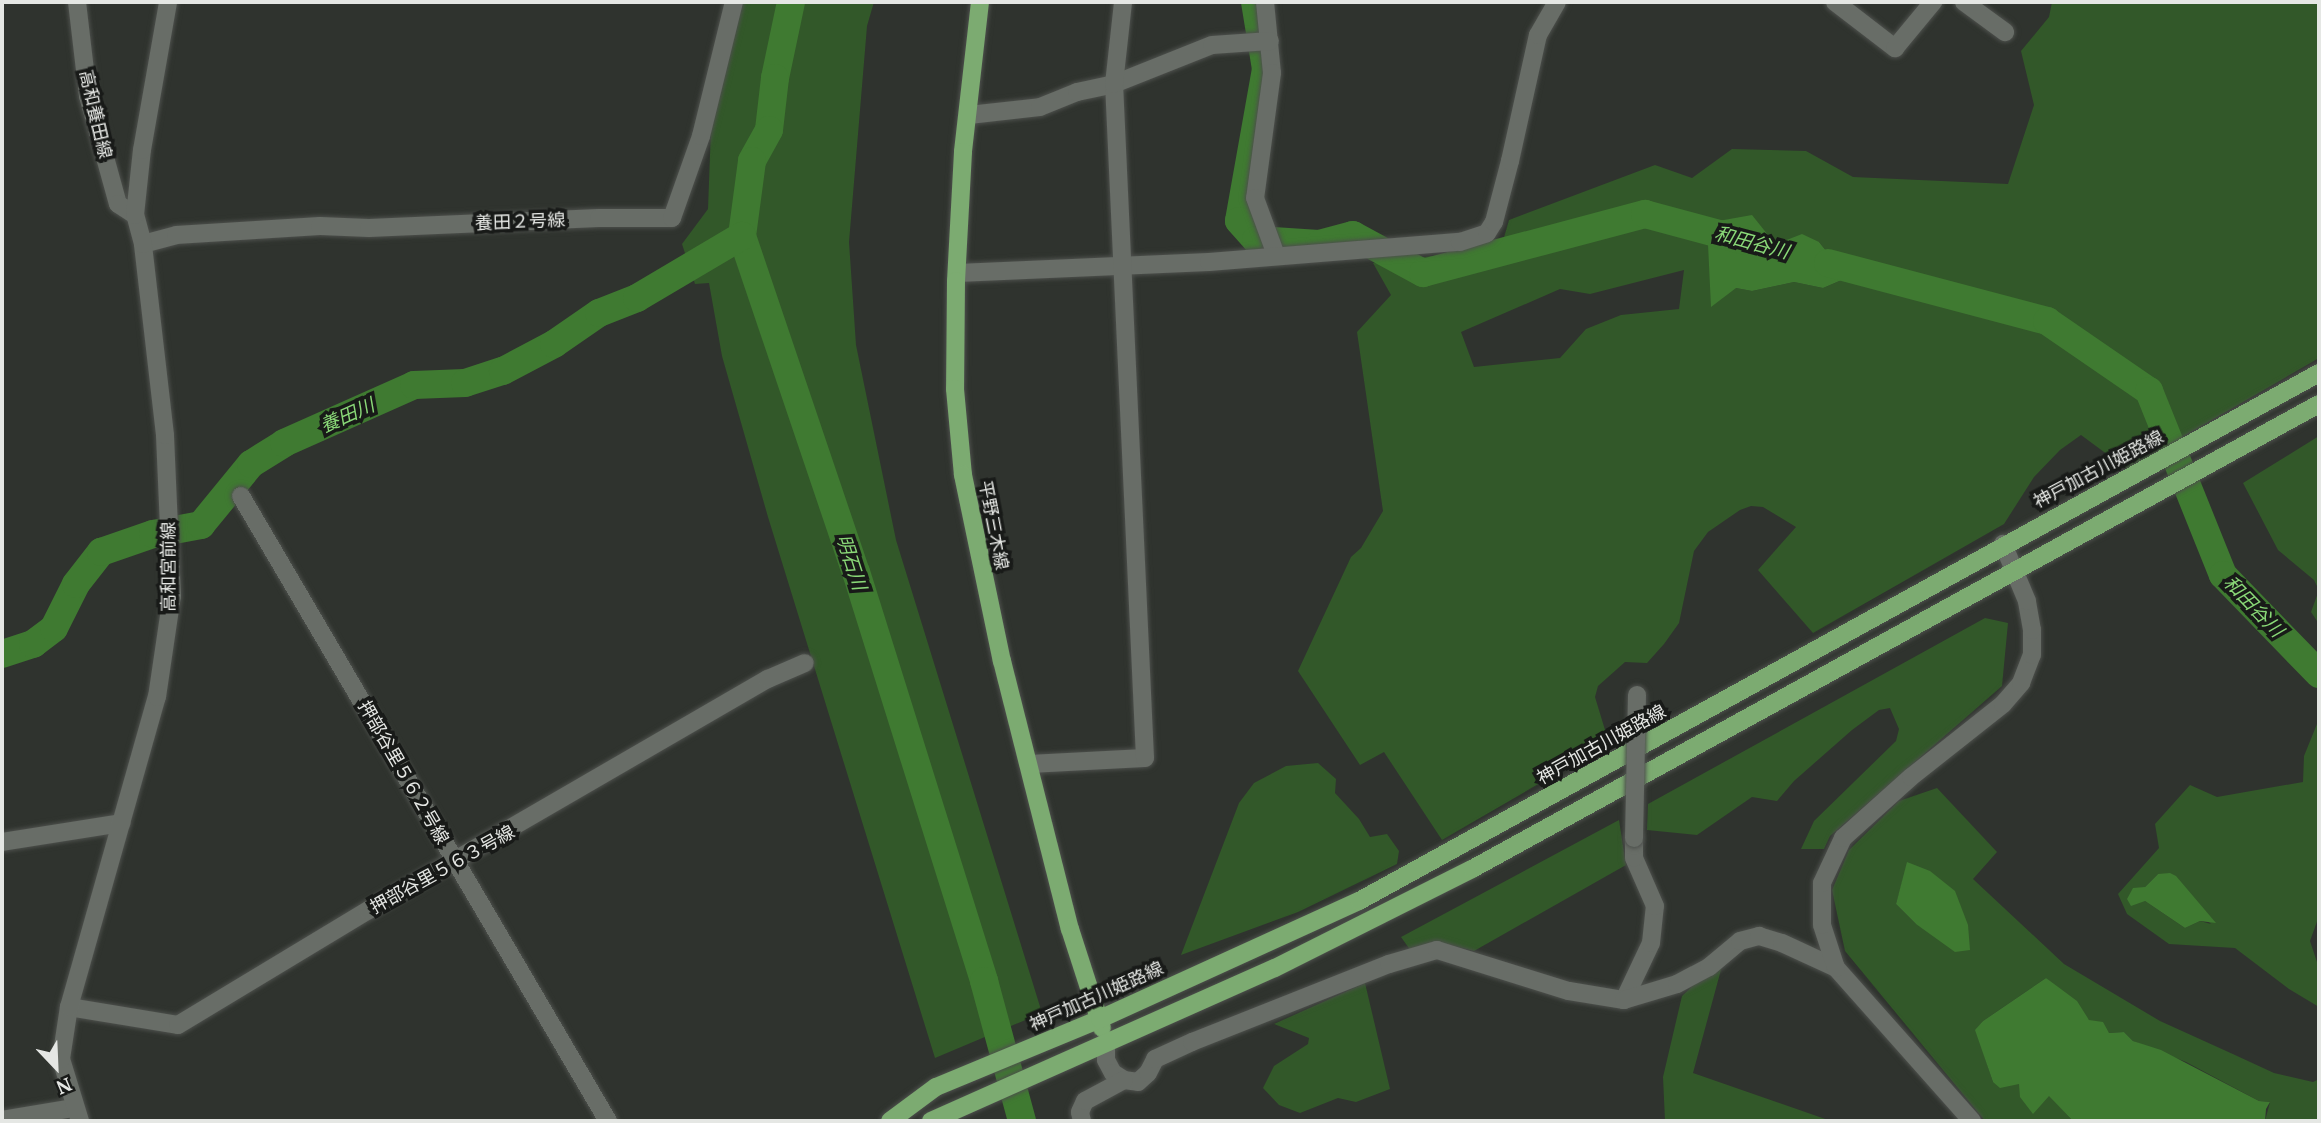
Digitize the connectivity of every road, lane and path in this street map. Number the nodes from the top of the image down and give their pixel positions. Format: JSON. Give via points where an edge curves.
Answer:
{"nodes":[{"id":1,"x":77,"y":2,"type":"edge"},
{"id":2,"x":168,"y":2,"type":"edge"},
{"id":3,"x":734,"y":2,"type":"edge"},
{"id":4,"x":980,"y":2,"type":"edge"},
{"id":5,"x":1122,"y":2,"type":"edge"},
{"id":6,"x":1265,"y":2,"type":"edge"},
{"id":7,"x":1557,"y":2,"type":"edge"},
{"id":8,"x":1835,"y":2,"type":"edge"},
{"id":9,"x":1933,"y":2,"type":"edge"},
{"id":10,"x":1964,"y":2,"type":"edge"},
{"id":11,"x":2005,"y":32,"type":"dead end"},
{"id":12,"x":1270,"y":41,"type":"junction"},
{"id":13,"x":1114,"y":84,"type":"junction"},
{"id":14,"x":969,"y":115,"type":"junction"},
{"id":15,"x":135,"y":215,"type":"junction"},
{"id":16,"x":143,"y":244,"type":"junction"},
{"id":17,"x":1276,"y":256,"type":"junction"},
{"id":18,"x":1124,"y":266,"type":"junction"},
{"id":19,"x":958,"y":273,"type":"junction"},
{"id":20,"x":2319,"y":373,"type":"edge"},
{"id":21,"x":2319,"y":404,"type":"edge"},
{"id":22,"x":241,"y":496,"type":"dead end"},
{"id":23,"x":2003,"y":544,"type":"junction"},
{"id":24,"x":2014,"y":572,"type":"junction"},
{"id":25,"x":805,"y":663,"type":"dead end"},
{"id":26,"x":1637,"y":695,"type":"dead end"},
{"id":27,"x":1028,"y":764,"type":"junction"},
{"id":28,"x":122,"y":824,"type":"junction"},
{"id":29,"x":2,"y":842,"type":"edge"},
{"id":30,"x":456,"y":863,"type":"junction"},
{"id":31,"x":1836,"y":968,"type":"junction"},
{"id":32,"x":1624,"y":1000,"type":"junction"},
{"id":33,"x":69,"y":1007,"type":"junction"},
{"id":34,"x":1100,"y":1019,"type":"junction"},
{"id":35,"x":1106,"y":1041,"type":"junction"},
{"id":36,"x":1124,"y":1080,"type":"junction"},
{"id":37,"x":77,"y":1114,"type":"edge"},
{"id":38,"x":937,"y":1118,"type":"edge"},
{"id":39,"x":2,"y":1120,"type":"edge"},
{"id":40,"x":608,"y":1121,"type":"edge"},
{"id":41,"x":890,"y":1121,"type":"edge"},
{"id":42,"x":1082,"y":1121,"type":"edge"},
{"id":43,"x":1972,"y":1121,"type":"edge"}],
"edges":[{"from":1,"to":15,"type":"street","name":"高和養田線","via":[[88,96],[118,204]]},
{"from":2,"to":15,"type":"street","name":"高和宮前線"},
{"from":3,"to":16,"type":"street","name":"養田２号線","via":[[701,136],[673,218],[320,226],[176,235]]},
{"from":4,"to":14,"type":"main road","name":"平野三木線"},
{"from":5,"to":13,"type":"street"},
{"from":6,"to":12,"type":"street"},
{"from":7,"to":17,"type":"street","via":[[1538,35],[1510,161],[1488,233],[1461,242]]},
{"from":8,"to":9,"type":"street","via":[[1895,48]]},
{"from":10,"to":11,"type":"street"},
{"from":12,"to":13,"type":"street","via":[[1212,45]]},
{"from":12,"to":17,"type":"street","via":[[1272,73],[1255,198]]},
{"from":13,"to":14,"type":"street","via":[[1040,107]]},
{"from":13,"to":18,"type":"street"},
{"from":14,"to":19,"type":"main road","name":"平野三木線","via":[[962,152]]},
{"from":15,"to":16,"type":"street","name":"高和宮前線"},
{"from":16,"to":28,"type":"street","name":"高和宮前線","via":[[165,435],[172,596],[157,697]]},
{"from":17,"to":18,"type":"street"},
{"from":18,"to":19,"type":"street"},
{"from":18,"to":27,"type":"street","via":[[1145,758]]},
{"from":19,"to":27,"type":"main road","name":"平野三木線","via":[[955,388],[963,475]]},
{"from":20,"to":23,"type":"main road","name":"神戸加古川姫路線"},
{"from":21,"to":24,"type":"main road"},
{"from":22,"to":30,"type":"street","name":"押部谷里５６２号線"},
{"from":23,"to":24,"type":"street"},
{"from":23,"to":34,"type":"main road","name":"神戸加古川姫路線","via":[[1359,901]]},
{"from":24,"to":31,"type":"street","via":[[2027,601],[2032,630],[2032,655],[2021,682],[2003,704],[1843,838],[1822,883],[1822,925]]},
{"from":24,"to":35,"type":"main road","via":[[1472,869],[1275,968]]},
{"from":25,"to":30,"type":"street","name":"押部谷里５６３号線","via":[[768,679]]},
{"from":26,"to":32,"type":"street","bridge":true,"via":[[1634,858],[1655,906],[1651,943]]},
{"from":27,"to":34,"type":"main road","name":"平野三木線","via":[[1070,929]]},
{"from":28,"to":29,"type":"street"},
{"from":28,"to":33,"type":"street","name":"高和宮前線"},
{"from":30,"to":33,"type":"street","name":"押部谷里５６３号線","via":[[178,1025]]},
{"from":30,"to":40,"type":"street","name":"押部谷里５６２号線"},
{"from":31,"to":32,"type":"street","via":[[1759,936],[1740,941],[1709,967],[1677,984]]},
{"from":31,"to":43,"type":"street"},
{"from":32,"to":36,"type":"street","via":[[1569,991],[1437,950],[1389,964],[1192,1042],[1155,1059],[1138,1082]]},
{"from":33,"to":37,"type":"street","name":"高和宮前線","via":[[61,1059]]},
{"from":34,"to":35,"type":"main road","name":"平野三木線"},
{"from":34,"to":41,"type":"main road","name":"神戸加古川姫路線","via":[[936,1087]]},
{"from":35,"to":36,"type":"street","via":[[1106,1060]]},
{"from":35,"to":38,"type":"main road"},
{"from":36,"to":42,"type":"street","via":[[1085,1101]]},
{"from":37,"to":39,"type":"street"}]}
